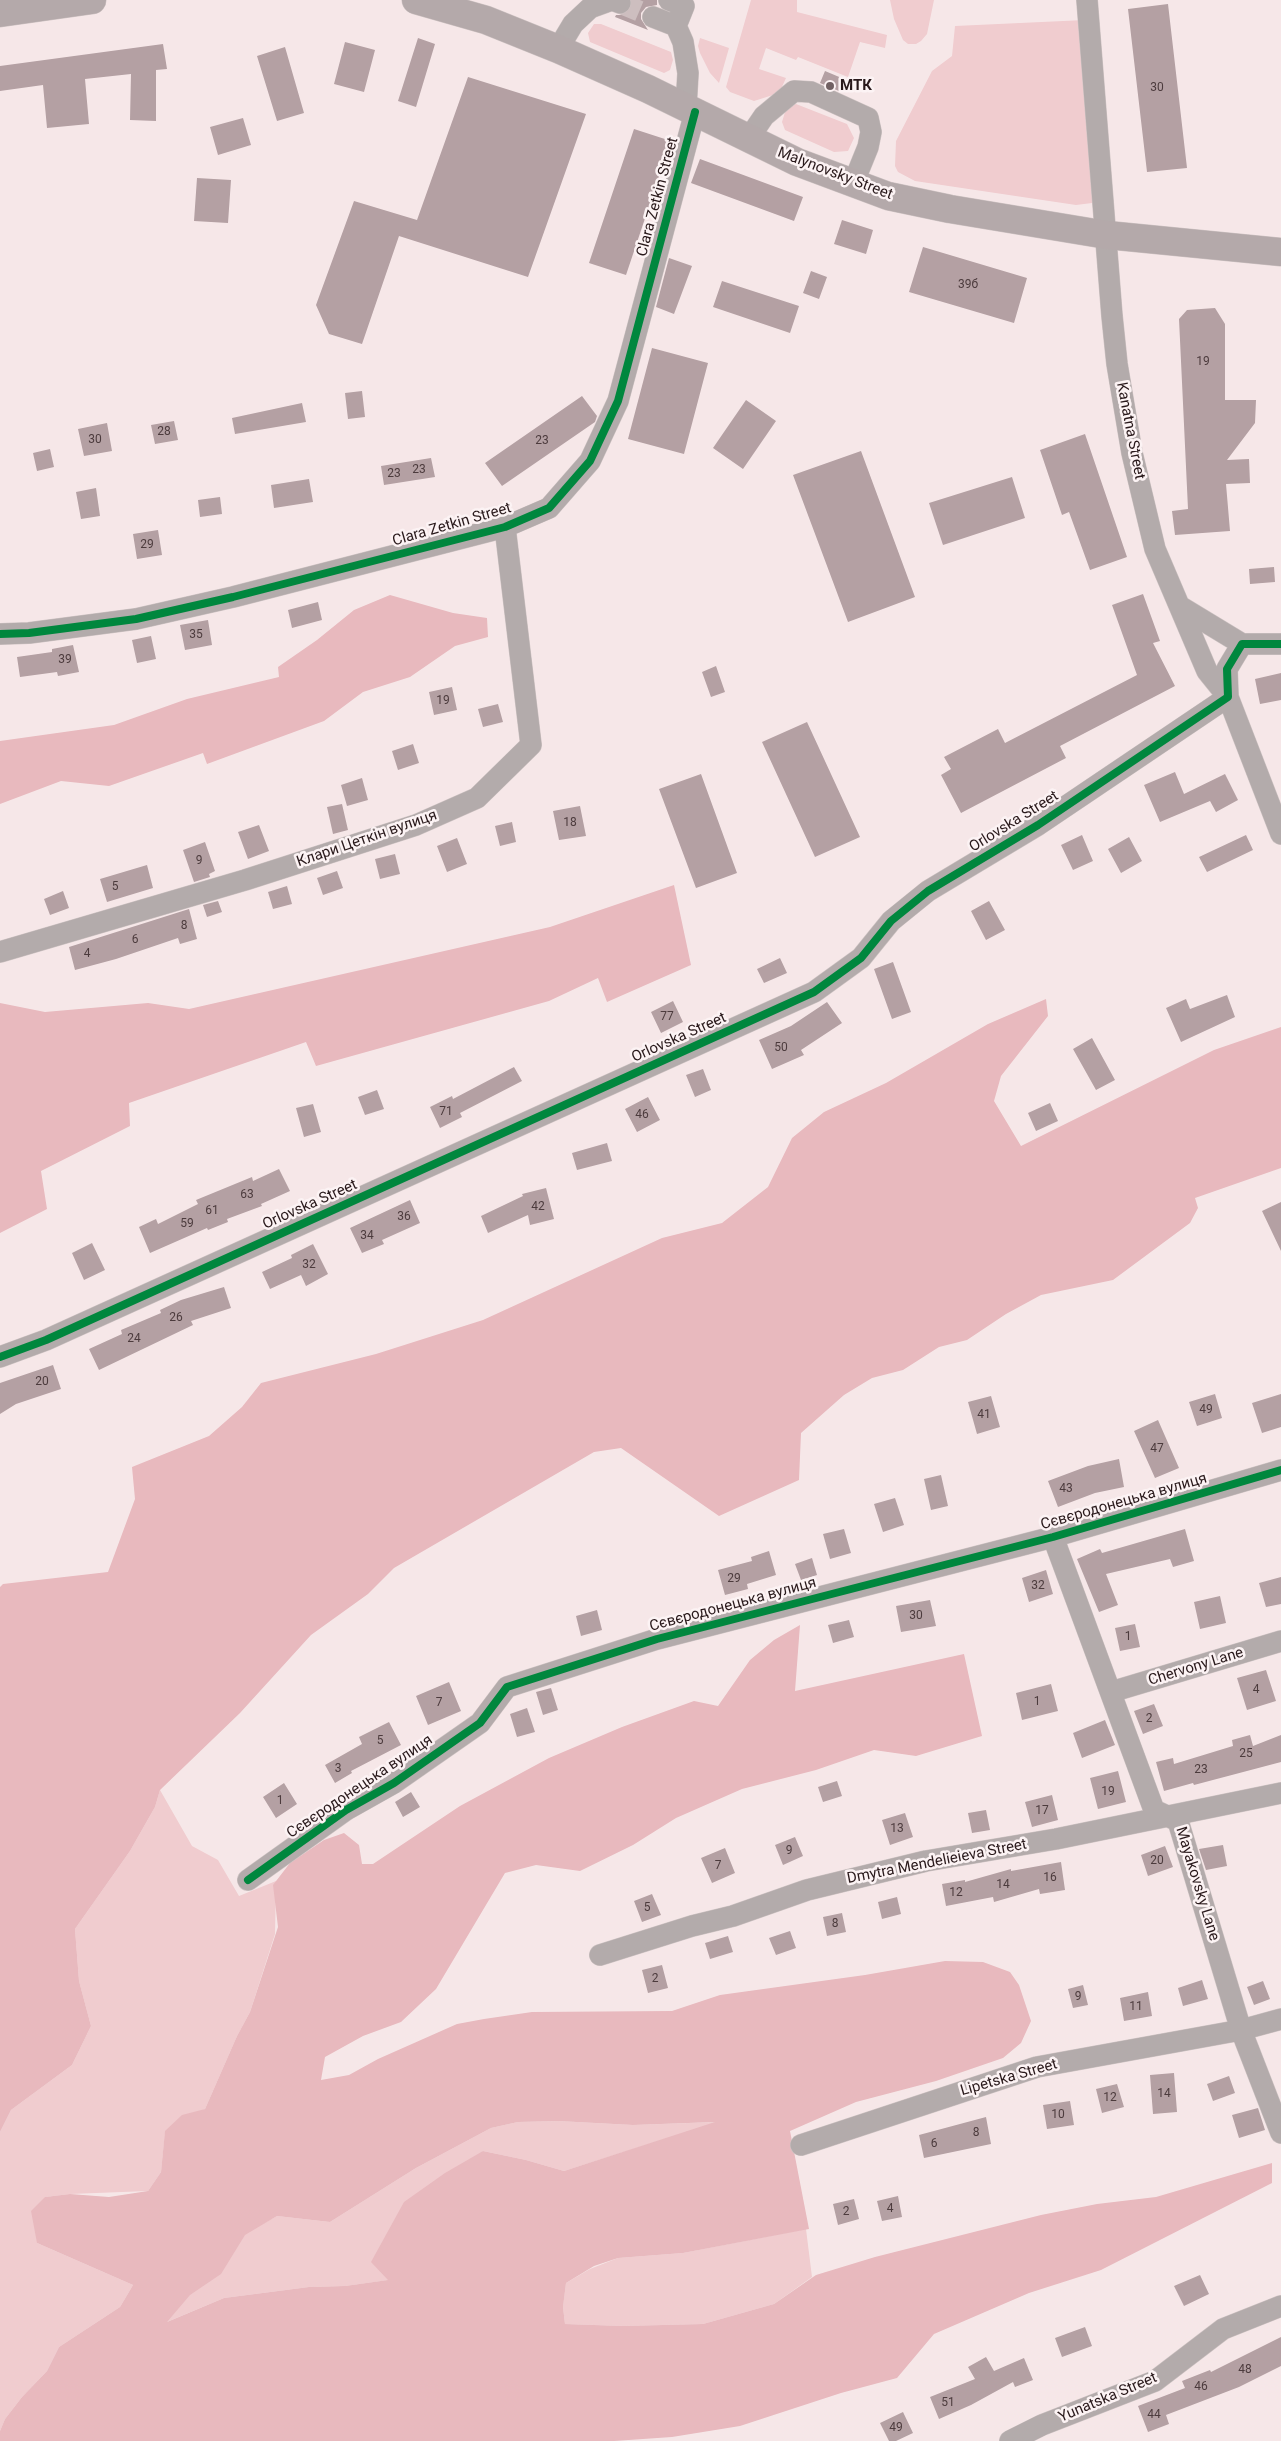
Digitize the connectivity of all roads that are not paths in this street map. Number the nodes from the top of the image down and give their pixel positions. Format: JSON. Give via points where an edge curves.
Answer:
{"nodes":[{"id":1,"x":92,"y":0,"type":"edge"},
{"id":2,"x":416,"y":0,"type":"edge"},
{"id":3,"x":669,"y":0,"type":"tunnel mouth"},
{"id":4,"x":1088,"y":0,"type":"edge"},
{"id":5,"x":620,"y":3,"type":"dead end"},
{"id":6,"x":594,"y":4,"type":"edge"},
{"id":7,"x":0,"y":13,"type":"edge"},
{"id":8,"x":653,"y":17,"type":"tunnel mouth"},
{"id":9,"x":676,"y":26,"type":"junction"},
{"id":10,"x":558,"y":49,"type":"junction"},
{"id":11,"x":690,"y":110,"type":"junction"},
{"id":12,"x":749,"y":138,"type":"junction"},
{"id":13,"x":853,"y":184,"type":"junction"},
{"id":14,"x":1107,"y":235,"type":"junction"},
{"id":15,"x":1281,"y":252,"type":"edge"},
{"id":16,"x":505,"y":527,"type":"junction"},
{"id":17,"x":1181,"y":607,"type":"junction"},
{"id":18,"x":0,"y":634,"type":"edge"},
{"id":19,"x":1242,"y":644,"type":"junction"},
{"id":20,"x":1281,"y":644,"type":"edge"},
{"id":21,"x":1228,"y":697,"type":"junction"},
{"id":22,"x":1281,"y":834,"type":"edge"},
{"id":23,"x":0,"y":952,"type":"edge"},
{"id":24,"x":0,"y":1357,"type":"edge"},
{"id":25,"x":1281,"y":1470,"type":"edge"},
{"id":26,"x":1053,"y":1537,"type":"junction"},
{"id":27,"x":1281,"y":1641,"type":"edge"},
{"id":28,"x":1111,"y":1692,"type":"junction"},
{"id":29,"x":1281,"y":1793,"type":"edge"},
{"id":30,"x":1165,"y":1816,"type":"junction"},
{"id":31,"x":248,"y":1880,"type":"dead end"},
{"id":32,"x":600,"y":1955,"type":"dead end"},
{"id":33,"x":1281,"y":2019,"type":"edge"},
{"id":34,"x":1241,"y":2030,"type":"junction"},
{"id":35,"x":1281,"y":2134,"type":"edge"},
{"id":36,"x":801,"y":2145,"type":"dead end"},
{"id":37,"x":1281,"y":2306,"type":"edge"},
{"id":38,"x":1010,"y":2441,"type":"edge"}],
"edges":[{"from":1,"to":7,"type":"main road"},
{"from":2,"to":10,"type":"main road","name":"Malynovsky Street","via":[[486,20]]},
{"from":3,"to":9,"type":"street","via":[[684,6]]},
{"from":4,"to":14,"type":"street","name":"Kanatna Street"},
{"from":5,"to":6,"type":"street","via":[[612,0]]},
{"from":6,"to":10,"type":"street","via":[[573,24]]},
{"from":8,"to":9,"type":"street"},
{"from":9,"to":11,"type":"street","name":"Clara Zetkin Street","via":[[683,42]]},
{"from":10,"to":11,"type":"main road","name":"Malynovsky Street"},
{"from":11,"to":12,"type":"main road","name":"Malynovsky Street"},
{"from":11,"to":16,"type":"street","name":"Clara Zetkin Street","via":[[614,410],[590,461],[549,508]]},
{"from":12,"to":13,"type":"main road","name":"Malynovsky Street","via":[[797,162]]},
{"from":12,"to":13,"type":"street","via":[[764,116],[794,92],[811,92],[868,118],[871,132],[868,147]]},
{"from":13,"to":14,"type":"main road","name":"Malynovsky Street","via":[[925,204]]},
{"from":14,"to":15,"type":"main road","name":"Malynovsky Street"},
{"from":14,"to":17,"type":"street","name":"Kanatna Street","via":[[1117,364],[1132,453],[1155,549]]},
{"from":16,"to":18,"type":"street","name":"Clara Zetkin Street","via":[[136,619]]},
{"from":16,"to":23,"type":"street","name":"Клари Цеткін вулиця","via":[[532,745],[477,798],[416,825],[245,880]]},
{"from":17,"to":19,"type":"street"},
{"from":17,"to":21,"type":"street","name":"Kanatna Street","via":[[1207,671]]},
{"from":19,"to":20,"type":"street"},
{"from":19,"to":21,"type":"street","via":[[1226,669]]},
{"from":21,"to":22,"type":"street","name":"Kanatna Street"},
{"from":21,"to":24,"type":"street","name":"Orlovska Street","via":[[1038,825],[928,890],[891,921],[861,958],[814,992],[46,1340]]},
{"from":25,"to":26,"type":"street","name":"Сєвєродонецька вулиця"},
{"from":26,"to":28,"type":"street","name":"Mayakovsky Lane"},
{"from":26,"to":31,"type":"street","name":"Сєвєродонецька вулиця","via":[[684,1632],[507,1688],[480,1724],[394,1784],[346,1810]]},
{"from":27,"to":28,"type":"street","name":"Chervony Lane"},
{"from":28,"to":30,"type":"street","name":"Mayakovsky Lane","via":[[1154,1810]]},
{"from":29,"to":30,"type":"street","name":"Dmytra Mendelieieva Street"},
{"from":30,"to":32,"type":"street","name":"Dmytra Mendelieieva Street","via":[[926,1861],[807,1890],[733,1916]]},
{"from":30,"to":34,"type":"street","name":"Mayakovsky Lane","via":[[1178,1821]]},
{"from":33,"to":34,"type":"street","name":"Lipetska Street"},
{"from":34,"to":35,"type":"street","name":"Mayakovsky Lane"},
{"from":34,"to":36,"type":"street","name":"Lipetska Street","via":[[1037,2067]]},
{"from":37,"to":38,"type":"street","name":"Yunatska Street","via":[[1223,2329],[1155,2381],[1042,2425]]}]}
